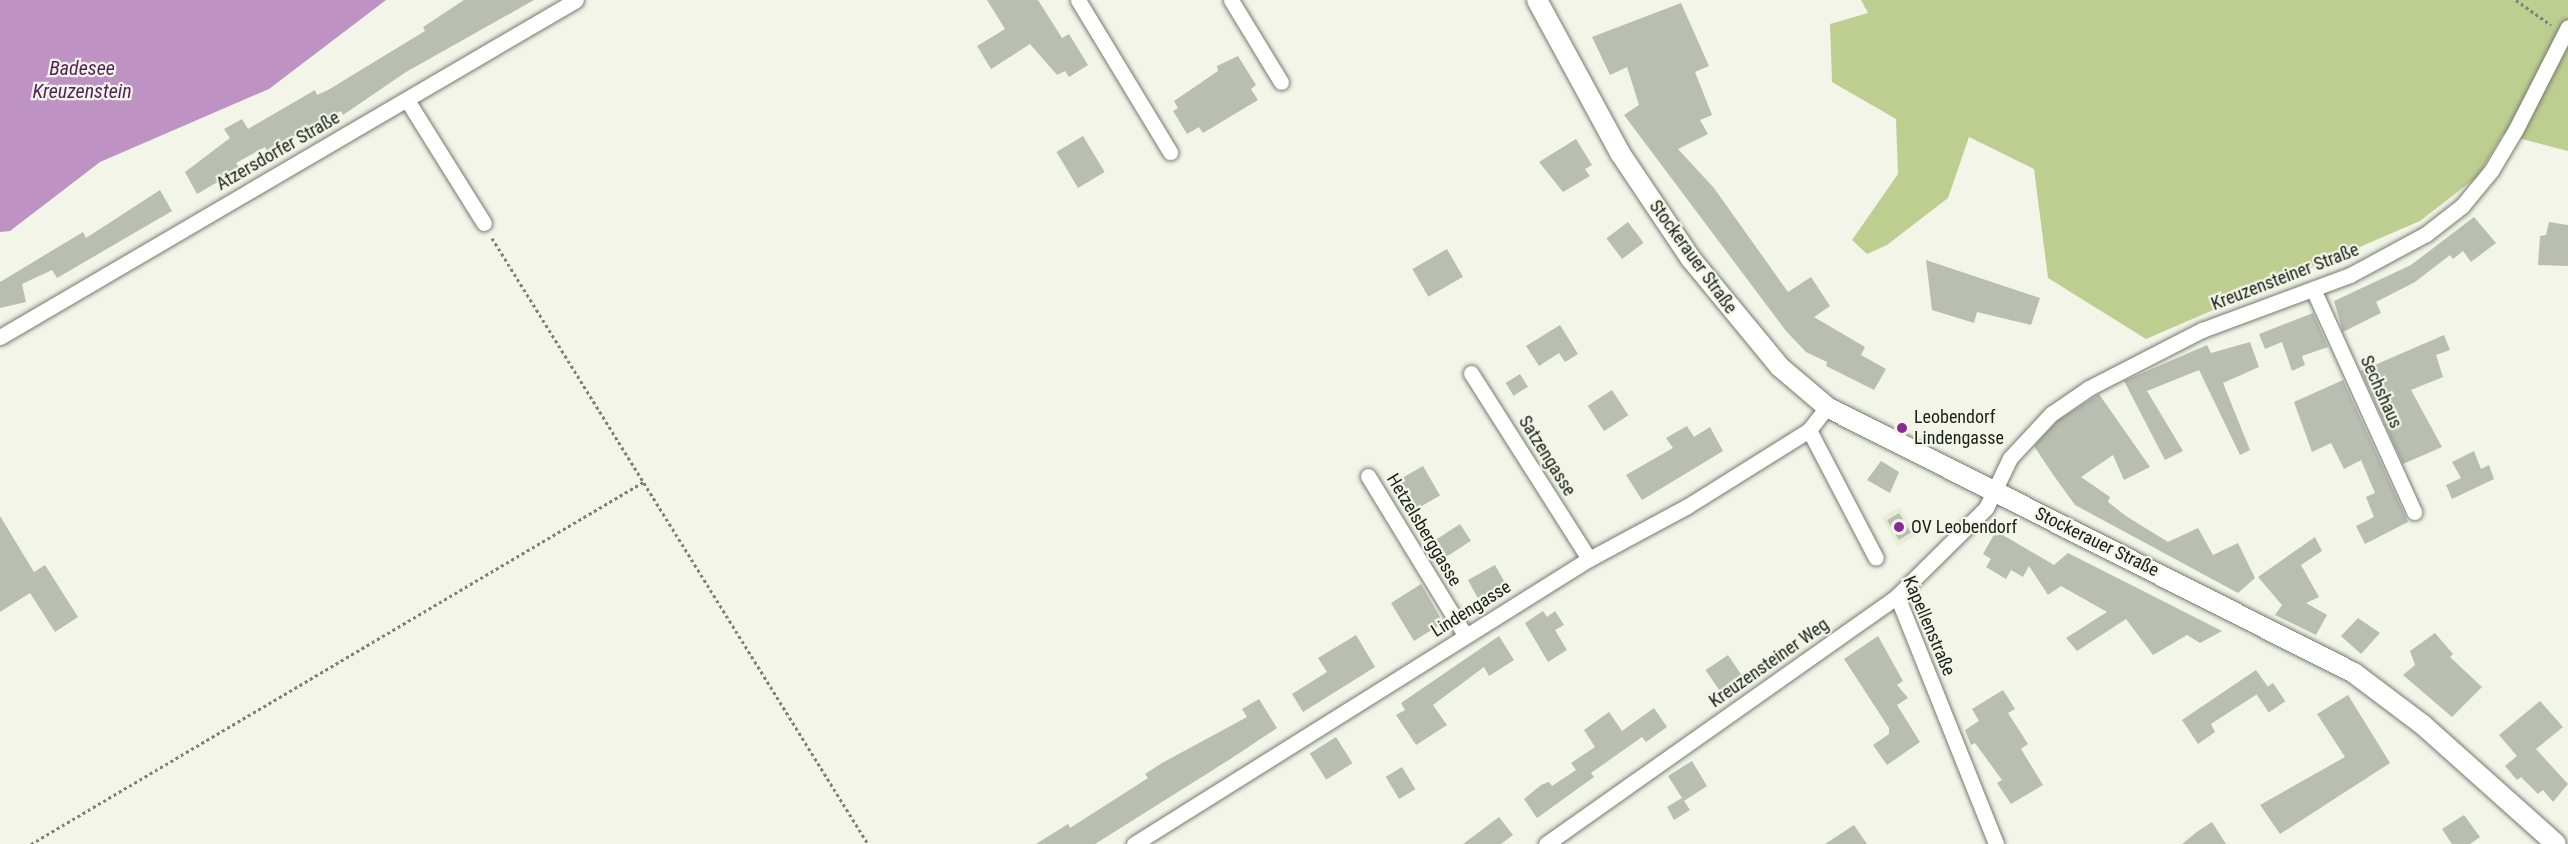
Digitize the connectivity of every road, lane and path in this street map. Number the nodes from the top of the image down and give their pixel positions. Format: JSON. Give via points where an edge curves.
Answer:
{"nodes":[{"id":1,"x":576,"y":0,"type":"edge"},
{"id":2,"x":1078,"y":0,"type":"edge"},
{"id":3,"x":1231,"y":0,"type":"edge"},
{"id":4,"x":1537,"y":0,"type":"edge"},
{"id":5,"x":2516,"y":0,"type":"edge"},
{"id":6,"x":2565,"y":30,"type":"edge"},
{"id":7,"x":1281,"y":82,"type":"dead end"},
{"id":8,"x":407,"y":100,"type":"junction"},
{"id":9,"x":1170,"y":152,"type":"dead end"},
{"id":10,"x":484,"y":223,"type":"joint"},
{"id":11,"x":2313,"y":289,"type":"junction"},
{"id":12,"x":0,"y":337,"type":"edge"},
{"id":13,"x":1471,"y":373,"type":"dead end"},
{"id":14,"x":1827,"y":407,"type":"junction"},
{"id":15,"x":1809,"y":430,"type":"junction"},
{"id":16,"x":1368,"y":476,"type":"dead end"},
{"id":17,"x":645,"y":481,"type":"junction"},
{"id":18,"x":1994,"y":491,"type":"junction"},
{"id":19,"x":2414,"y":512,"type":"dead end"},
{"id":20,"x":1876,"y":558,"type":"dead end"},
{"id":21,"x":1589,"y":559,"type":"junction"},
{"id":22,"x":1897,"y":596,"type":"junction"},
{"id":23,"x":1465,"y":635,"type":"junction"},
{"id":24,"x":31,"y":844,"type":"edge"},
{"id":25,"x":868,"y":844,"type":"edge"},
{"id":26,"x":1134,"y":844,"type":"edge"},
{"id":27,"x":1546,"y":844,"type":"edge"},
{"id":28,"x":1996,"y":844,"type":"edge"},
{"id":29,"x":2556,"y":844,"type":"edge"}],
"edges":[{"from":1,"to":8,"type":"street","name":"Atzersdorfer Straße"},
{"from":2,"to":9,"type":"street"},
{"from":3,"to":7,"type":"street"},
{"from":4,"to":14,"type":"street","name":"Stockerauer Straße","via":[[1620,153],[1691,259],[1780,367]]},
{"from":5,"to":6,"type":"path"},
{"from":6,"to":11,"type":"street","name":"Kreuzensteiner Straße","via":[[2516,129],[2491,171],[2462,206],[2426,234],[2350,275]]},
{"from":8,"to":10,"type":"street"},
{"from":8,"to":12,"type":"street","name":"Atzersdorfer Straße"},
{"from":10,"to":17,"type":"path"},
{"from":11,"to":18,"type":"street","name":"Kreuzensteiner Straße","via":[[2202,330],[2089,388],[2025,438]]},
{"from":11,"to":19,"type":"street","name":"Sechshaus"},
{"from":13,"to":21,"type":"street","name":"Satzengasse"},
{"from":14,"to":15,"type":"street","name":"Lindengasse"},
{"from":14,"to":18,"type":"street","name":"Stockerauer Straße"},
{"from":15,"to":20,"type":"street"},
{"from":15,"to":21,"type":"street","name":"Lindengasse","via":[[1686,507]]},
{"from":16,"to":23,"type":"street","name":"Hetzelsberggasse"},
{"from":17,"to":24,"type":"path"},
{"from":17,"to":25,"type":"path"},
{"from":18,"to":22,"type":"street","name":"Kreuzensteiner Weg","via":[[1986,508]]},
{"from":18,"to":29,"type":"street","name":"Stockerauer Straße","via":[[2354,674],[2423,725]]},
{"from":21,"to":23,"type":"street","name":"Lindengasse"},
{"from":22,"to":27,"type":"street","name":"Kreuzensteiner Weg"},
{"from":22,"to":28,"type":"street","name":"Kapellenstraße"},
{"from":23,"to":26,"type":"street","name":"Lindengasse"}]}
